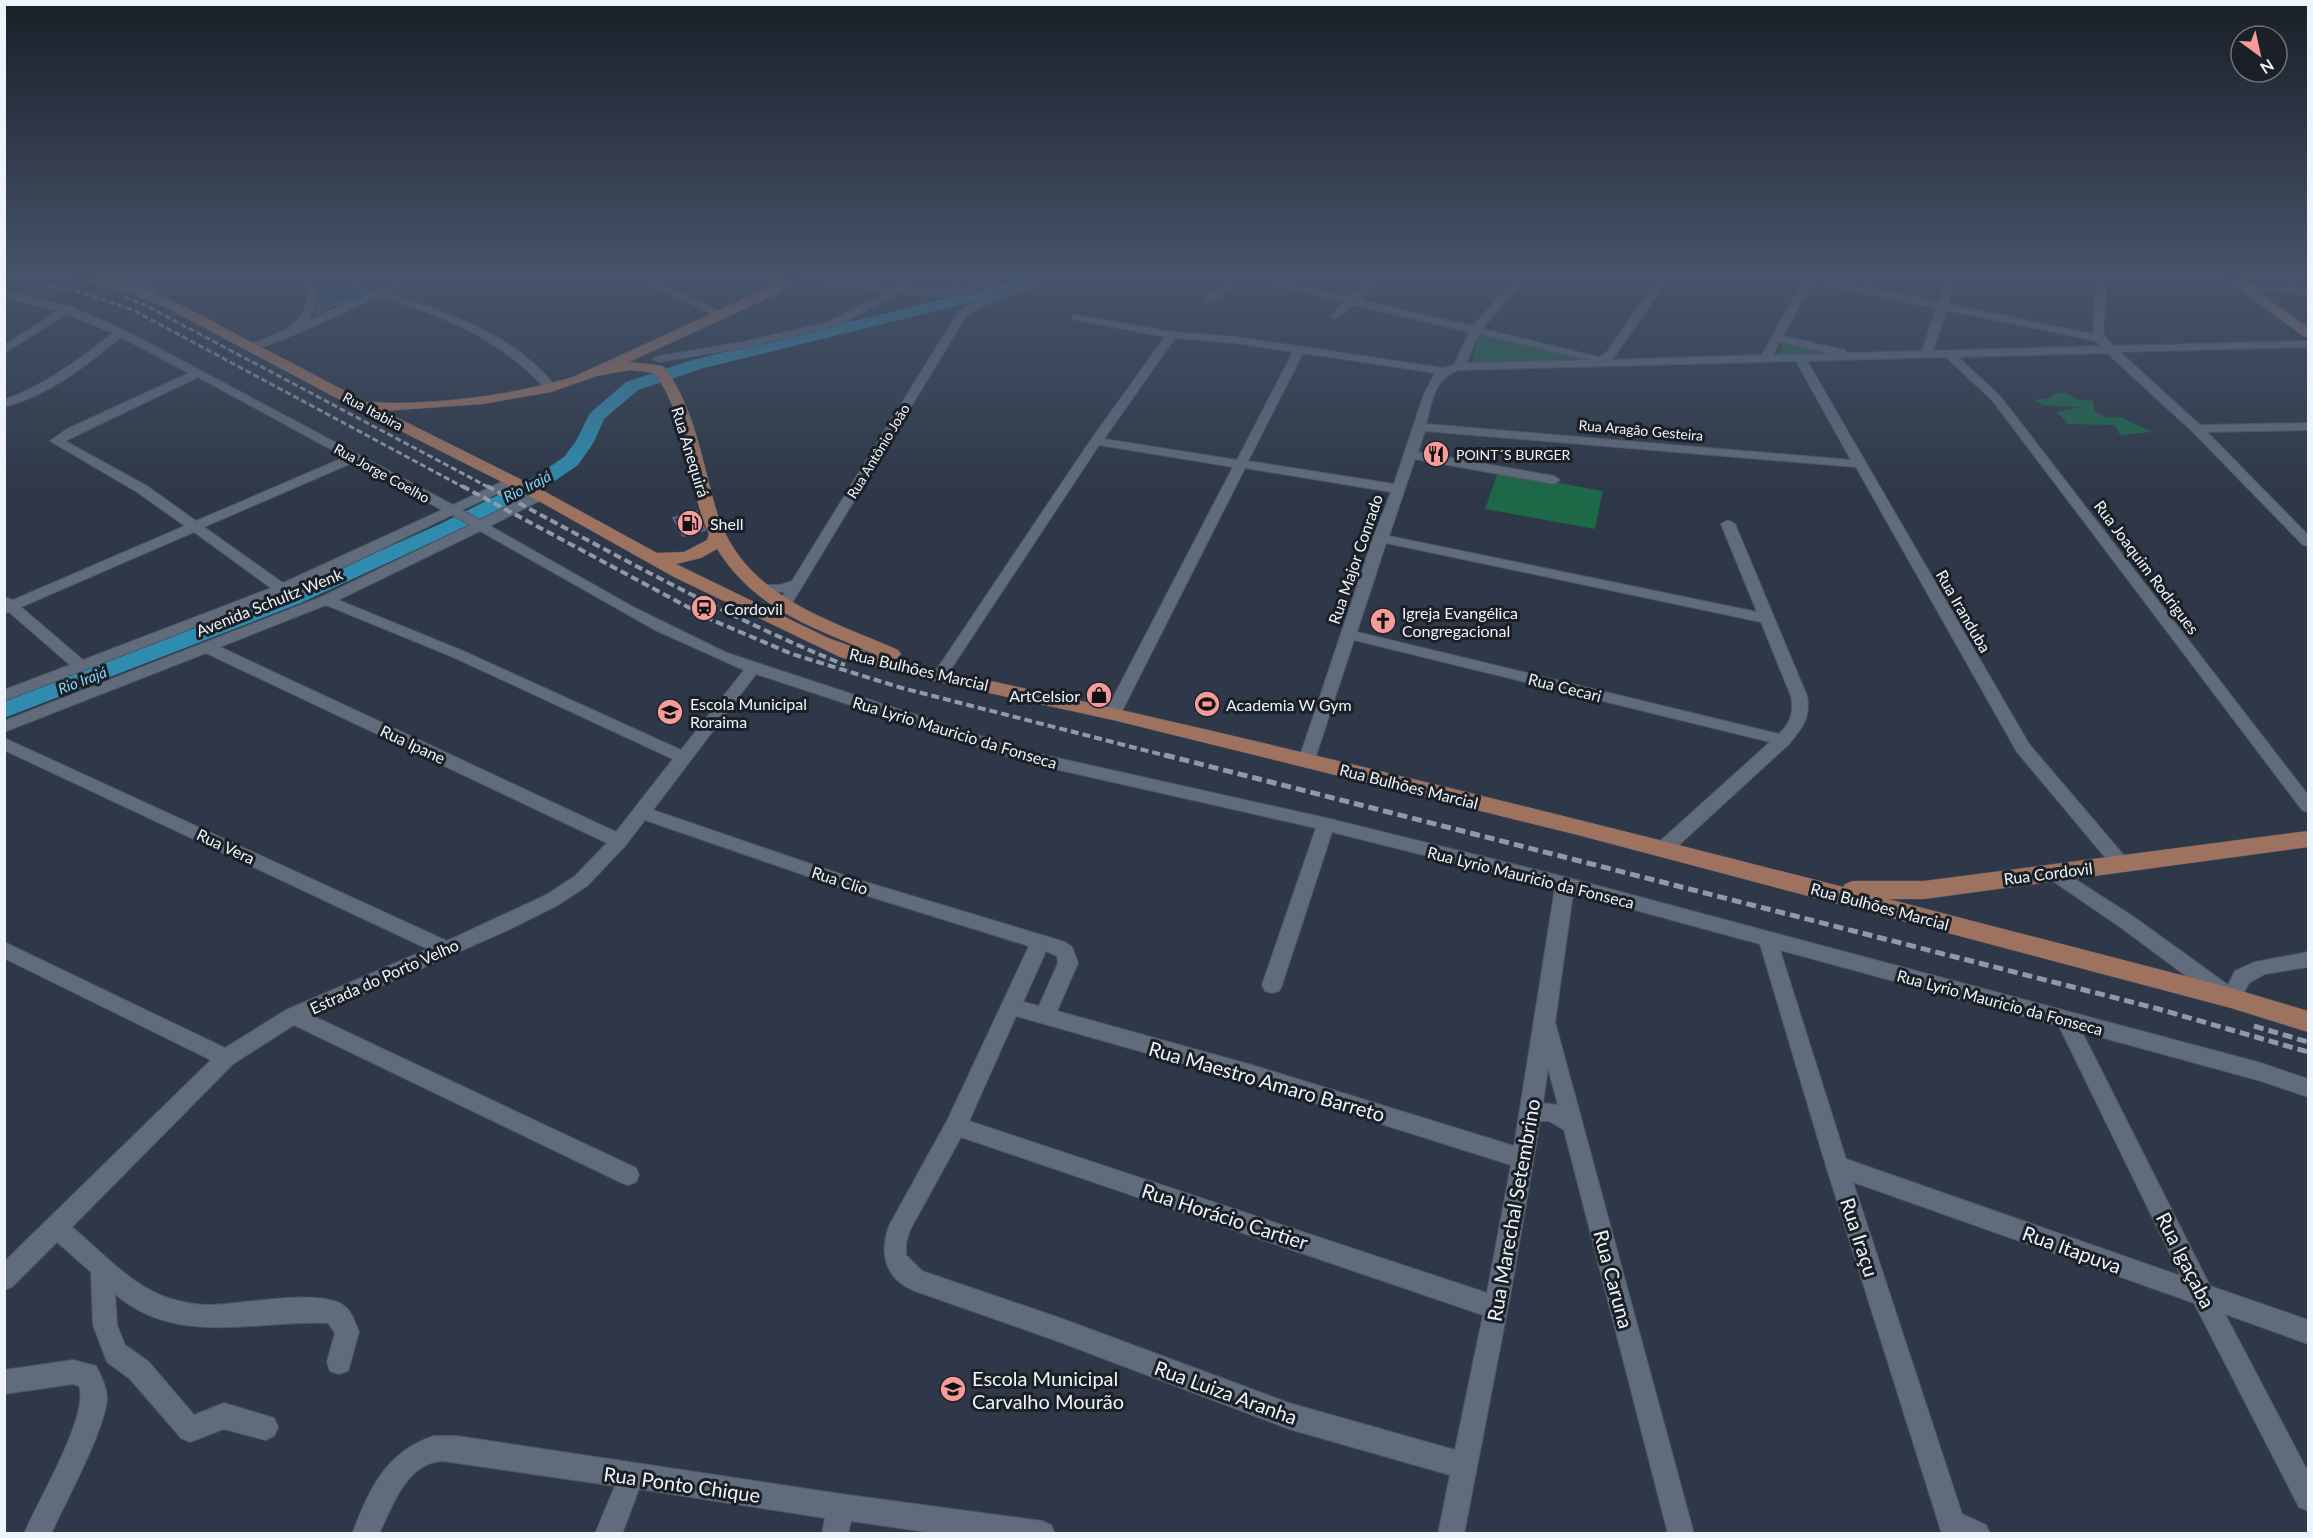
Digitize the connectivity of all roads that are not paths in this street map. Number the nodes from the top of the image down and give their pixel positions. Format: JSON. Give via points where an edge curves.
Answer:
{"nodes":[{"id":1,"x":101,"y":349,"type":"edge"},
{"id":2,"x":150,"y":349,"type":"edge"},
{"id":3,"x":255,"y":349,"type":"edge"},
{"id":4,"x":510,"y":349,"type":"edge"},
{"id":5,"x":646,"y":349,"type":"edge"},
{"id":6,"x":665,"y":349,"type":"edge"},
{"id":7,"x":734,"y":349,"type":"edge"},
{"id":8,"x":941,"y":349,"type":"edge"},
{"id":9,"x":1162,"y":349,"type":"edge"},
{"id":10,"x":1292,"y":349,"type":"edge"},
{"id":11,"x":1467,"y":349,"type":"edge"},
{"id":12,"x":1548,"y":349,"type":"edge"},
{"id":13,"x":1615,"y":349,"type":"edge"},
{"id":14,"x":1771,"y":349,"type":"edge"},
{"id":15,"x":1825,"y":349,"type":"edge"},
{"id":16,"x":1928,"y":349,"type":"edge"},
{"id":17,"x":2109,"y":349,"type":"junction"},
{"id":18,"x":2118,"y":349,"type":"edge"},
{"id":19,"x":1299,"y":350,"type":"junction"},
{"id":20,"x":1611,"y":355,"type":"junction"},
{"id":21,"x":1950,"y":355,"type":"junction"},
{"id":22,"x":1926,"y":356,"type":"junction"},
{"id":23,"x":1862,"y":357,"type":"junction"},
{"id":24,"x":1800,"y":359,"type":"junction"},
{"id":25,"x":1765,"y":360,"type":"junction"},
{"id":26,"x":1593,"y":361,"type":"junction"},
{"id":27,"x":1624,"y":362,"type":"junction"},
{"id":28,"x":1459,"y":368,"type":"junction"},
{"id":29,"x":661,"y":370,"type":"junction"},
{"id":30,"x":1443,"y":371,"type":"junction"},
{"id":31,"x":198,"y":373,"type":"junction"},
{"id":32,"x":593,"y":373,"type":"junction"},
{"id":33,"x":551,"y":388,"type":"junction"},
{"id":34,"x":446,"y":403,"type":"junction"},
{"id":35,"x":4,"y":404,"type":"edge"},
{"id":36,"x":360,"y":405,"type":"junction"},
{"id":37,"x":1421,"y":426,"type":"junction"},
{"id":38,"x":2308,"y":426,"type":"edge"},
{"id":39,"x":408,"y":429,"type":"junction"},
{"id":40,"x":2197,"y":429,"type":"junction"},
{"id":41,"x":1096,"y":441,"type":"junction"},
{"id":42,"x":1411,"y":454,"type":"junction"},
{"id":43,"x":354,"y":458,"type":"junction"},
{"id":44,"x":1242,"y":463,"type":"junction"},
{"id":45,"x":1859,"y":464,"type":"junction"},
{"id":46,"x":1554,"y":480,"type":"dead end"},
{"id":47,"x":516,"y":483,"type":"junction"},
{"id":48,"x":1398,"y":489,"type":"junction"},
{"id":49,"x":537,"y":494,"type":"junction"},
{"id":50,"x":455,"y":513,"type":"junction"},
{"id":51,"x":477,"y":524,"type":"junction"},
{"id":52,"x":1728,"y":524,"type":"dead end"},
{"id":53,"x":194,"y":527,"type":"junction"},
{"id":54,"x":717,"y":535,"type":"junction"},
{"id":55,"x":1380,"y":538,"type":"junction"},
{"id":56,"x":2308,"y":542,"type":"edge"},
{"id":57,"x":653,"y":557,"type":"junction"},
{"id":58,"x":797,"y":584,"type":"junction"},
{"id":59,"x":759,"y":588,"type":"junction"},
{"id":60,"x":282,"y":589,"type":"junction"},
{"id":61,"x":326,"y":600,"type":"junction"},
{"id":62,"x":784,"y":605,"type":"junction"},
{"id":63,"x":7,"y":606,"type":"edge"},
{"id":64,"x":1769,"y":619,"type":"junction"},
{"id":65,"x":1347,"y":634,"type":"junction"},
{"id":66,"x":207,"y":647,"type":"junction"},
{"id":67,"x":79,"y":666,"type":"junction"},
{"id":68,"x":753,"y":668,"type":"junction"},
{"id":69,"x":920,"y":670,"type":"junction"},
{"id":70,"x":940,"y":675,"type":"junction"},
{"id":71,"x":4,"y":696,"type":"edge"},
{"id":72,"x":1113,"y":712,"type":"junction"},
{"id":73,"x":4,"y":727,"type":"edge"},
{"id":74,"x":1783,"y":740,"type":"junction"},
{"id":75,"x":4,"y":743,"type":"edge"},
{"id":76,"x":683,"y":757,"type":"junction"},
{"id":77,"x":1306,"y":762,"type":"junction"},
{"id":78,"x":2308,"y":806,"type":"edge"},
{"id":79,"x":641,"y":812,"type":"junction"},
{"id":80,"x":1326,"y":824,"type":"junction"},
{"id":81,"x":2308,"y":839,"type":"edge"},
{"id":82,"x":619,"y":841,"type":"junction"},
{"id":83,"x":1663,"y":849,"type":"junction"},
{"id":84,"x":2121,"y":864,"type":"junction"},
{"id":85,"x":2053,"y":872,"type":"junction"},
{"id":86,"x":1787,"y":881,"type":"junction"},
{"id":87,"x":1565,"y":884,"type":"junction"},
{"id":88,"x":1924,"y":890,"type":"junction"},
{"id":89,"x":1939,"y":922,"type":"junction"},
{"id":90,"x":1768,"y":940,"type":"junction"},
{"id":91,"x":1040,"y":943,"type":"junction"},
{"id":92,"x":4,"y":949,"type":"edge"},
{"id":93,"x":447,"y":949,"type":"junction"},
{"id":94,"x":2308,"y":960,"type":"edge"},
{"id":95,"x":1272,"y":985,"type":"dead end"},
{"id":96,"x":2231,"y":998,"type":"junction"},
{"id":97,"x":1013,"y":1007,"type":"junction"},
{"id":98,"x":292,"y":1016,"type":"junction"},
{"id":99,"x":1044,"y":1017,"type":"junction"},
{"id":100,"x":2066,"y":1020,"type":"junction"},
{"id":101,"x":2308,"y":1022,"type":"edge"},
{"id":102,"x":1547,"y":1024,"type":"junction"},
{"id":103,"x":226,"y":1058,"type":"junction"},
{"id":104,"x":2308,"y":1088,"type":"edge"},
{"id":105,"x":1530,"y":1112,"type":"junction"},
{"id":106,"x":1573,"y":1124,"type":"junction"},
{"id":107,"x":956,"y":1126,"type":"junction"},
{"id":108,"x":1521,"y":1158,"type":"junction"},
{"id":109,"x":1837,"y":1166,"type":"junction"},
{"id":110,"x":628,"y":1175,"type":"dead end"},
{"id":111,"x":56,"y":1227,"type":"junction"},
{"id":112,"x":102,"y":1268,"type":"junction"},
{"id":113,"x":4,"y":1279,"type":"edge"},
{"id":114,"x":2204,"y":1296,"type":"junction"},
{"id":115,"x":1495,"y":1307,"type":"junction"},
{"id":116,"x":2308,"y":1332,"type":"edge"},
{"id":117,"x":339,"y":1362,"type":"dead end"},
{"id":118,"x":4,"y":1382,"type":"edge"},
{"id":119,"x":265,"y":1427,"type":"dead end"},
{"id":120,"x":1465,"y":1466,"type":"junction"},
{"id":121,"x":631,"y":1477,"type":"junction"},
{"id":122,"x":2308,"y":1498,"type":"edge"},
{"id":123,"x":841,"y":1508,"type":"junction"},
{"id":124,"x":1953,"y":1528,"type":"edge"},
{"id":125,"x":37,"y":1533,"type":"edge"},
{"id":126,"x":365,"y":1533,"type":"edge"},
{"id":127,"x":608,"y":1533,"type":"edge"},
{"id":128,"x":835,"y":1533,"type":"edge"},
{"id":129,"x":1042,"y":1533,"type":"edge"},
{"id":130,"x":1451,"y":1533,"type":"edge"},
{"id":131,"x":1681,"y":1533,"type":"edge"},
{"id":132,"x":1977,"y":1533,"type":"edge"}],
"edges":[{"from":1,"to":35,"type":"street","via":[[59,380]]},
{"from":2,"to":31,"type":"street","name":"Rua Jorge Coelho"},
{"from":3,"to":36,"type":"main road","name":"Rua Itabira"},
{"from":4,"to":33,"type":"street"},
{"from":5,"to":32,"type":"main road"},
{"from":6,"to":29,"type":"main road"},
{"from":7,"to":29,"type":"street"},
{"from":8,"to":58,"type":"street","name":"Rua Antônio João"},
{"from":9,"to":41,"type":"street"},
{"from":10,"to":19,"type":"street"},
{"from":11,"to":28,"type":"street"},
{"from":12,"to":26,"type":"street"},
{"from":13,"to":20,"type":"street"},
{"from":14,"to":25,"type":"street"},
{"from":15,"to":23,"type":"street"},
{"from":16,"to":22,"type":"street"},
{"from":17,"to":18,"type":"street"},
{"from":17,"to":21,"type":"street"},
{"from":17,"to":40,"type":"street"},
{"from":19,"to":30,"type":"street"},
{"from":19,"to":44,"type":"street"},
{"from":20,"to":26,"type":"street"},
{"from":20,"to":27,"type":"street"},
{"from":21,"to":22,"type":"street"},
{"from":21,"to":78,"type":"street","name":"Rua Joaquim Rodrigues","via":[[1996,398]]},
{"from":22,"to":23,"type":"street"},
{"from":23,"to":24,"type":"street"},
{"from":24,"to":25,"type":"street"},
{"from":24,"to":45,"type":"street","name":"Rua Iranduba"},
{"from":25,"to":27,"type":"street"},
{"from":26,"to":27,"type":"street"},
{"from":26,"to":28,"type":"street"},
{"from":28,"to":30,"type":"street"},
{"from":29,"to":32,"type":"main road","via":[[630,366]]},
{"from":29,"to":54,"type":"main road","name":"Rua Anequirá","via":[[674,393]]},
{"from":30,"to":37,"type":"street","name":"Rua Major Conrado","via":[[1434,380]]},
{"from":31,"to":43,"type":"street","name":"Rua Jorge Coelho"},
{"from":31,"to":53,"type":"street","via":[[56,441],[99,463]]},
{"from":32,"to":33,"type":"main road"},
{"from":33,"to":34,"type":"main road"},
{"from":34,"to":36,"type":"main road"},
{"from":34,"to":39,"type":"main road","via":[[411,417]]},
{"from":36,"to":39,"type":"main road","name":"Rua Itabira"},
{"from":37,"to":42,"type":"street","name":"Rua Major Conrado"},
{"from":37,"to":45,"type":"street","name":"Rua Aragão Gesteira"},
{"from":38,"to":40,"type":"street"},
{"from":39,"to":47,"type":"main road","name":"Rua Itabira"},
{"from":40,"to":56,"type":"street"},
{"from":41,"to":44,"type":"street"},
{"from":41,"to":70,"type":"street"},
{"from":42,"to":46,"type":"street"},
{"from":42,"to":48,"type":"street","name":"Rua Major Conrado"},
{"from":43,"to":50,"type":"street","name":"Rua Jorge Coelho"},
{"from":43,"to":53,"type":"street"},
{"from":44,"to":48,"type":"street"},
{"from":44,"to":72,"type":"street"},
{"from":45,"to":84,"type":"street","name":"Rua Iranduba","via":[[2023,748]]},
{"from":47,"to":49,"type":"main road","name":"Rua Itabira"},
{"from":47,"to":50,"type":"street","name":"Avenida Schultz Wenk"},
{"from":48,"to":55,"type":"street","name":"Rua Major Conrado"},
{"from":49,"to":51,"type":"street","name":"Avenida Schultz Wenk"},
{"from":49,"to":57,"type":"main road","name":"Rua Bulhões Marcial"},
{"from":50,"to":51,"type":"street","name":"Rua Jorge Coelho"},
{"from":50,"to":60,"type":"street","name":"Avenida Schultz Wenk"},
{"from":51,"to":61,"type":"street","name":"Avenida Schultz Wenk"},
{"from":51,"to":68,"type":"street","name":"Rua Jorge Coelho","via":[[672,634]]},
{"from":52,"to":64,"type":"street"},
{"from":53,"to":60,"type":"street"},
{"from":53,"to":63,"type":"street"},
{"from":54,"to":57,"type":"main road","via":[[715,542],[698,553],[673,559]]},
{"from":54,"to":59,"type":"main road","name":"Rua Anequirá"},
{"from":55,"to":64,"type":"street"},
{"from":55,"to":65,"type":"street","name":"Rua Major Conrado"},
{"from":57,"to":69,"type":"main road","name":"Rua Bulhões Marcial","via":[[821,642],[879,662]]},
{"from":58,"to":59,"type":"street","via":[[781,589]]},
{"from":58,"to":62,"type":"street","name":"Rua Antônio João"},
{"from":59,"to":62,"type":"main road","name":"Rua Anequirá"},
{"from":60,"to":67,"type":"street","name":"Avenida Schultz Wenk"},
{"from":61,"to":66,"type":"street","name":"Avenida Schultz Wenk"},
{"from":61,"to":76,"type":"street","via":[[458,654]]},
{"from":62,"to":69,"type":"main road","name":"Rua Anequirá"},
{"from":63,"to":67,"type":"street"},
{"from":64,"to":74,"type":"street","via":[[1802,707],[1800,720]]},
{"from":65,"to":74,"type":"street","name":"Rua Cecari"},
{"from":65,"to":77,"type":"street","name":"Rua Major Conrado"},
{"from":66,"to":73,"type":"street","name":"Avenida Schultz Wenk"},
{"from":66,"to":82,"type":"street","name":"Rua Ipane"},
{"from":67,"to":71,"type":"street","name":"Avenida Schultz Wenk"},
{"from":68,"to":76,"type":"street","name":"Estrada do Porto Velho"},
{"from":68,"to":80,"type":"street","name":"Rua Lyrio Mauricio da Fonseca","via":[[1024,756]]},
{"from":69,"to":70,"type":"main road","name":"Rua Bulhões Marcial"},
{"from":70,"to":72,"type":"main road","name":"Rua Bulhões Marcial"},
{"from":72,"to":77,"type":"main road","name":"Rua Bulhões Marcial"},
{"from":74,"to":83,"type":"street"},
{"from":75,"to":93,"type":"street","name":"Rua Vera"},
{"from":76,"to":79,"type":"street","name":"Estrada do Porto Velho"},
{"from":77,"to":83,"type":"main road","name":"Rua Bulhões Marcial"},
{"from":79,"to":82,"type":"street","name":"Estrada do Porto Velho"},
{"from":79,"to":91,"type":"street","name":"Rua Clio"},
{"from":80,"to":87,"type":"street","name":"Rua Lyrio Mauricio da Fonseca"},
{"from":80,"to":95,"type":"street"},
{"from":81,"to":84,"type":"main road","name":"Rua Cordovil"},
{"from":82,"to":93,"type":"street","name":"Estrada do Porto Velho","via":[[581,881],[552,900]]},
{"from":83,"to":86,"type":"main road","name":"Rua Bulhões Marcial"},
{"from":84,"to":85,"type":"main road","name":"Rua Cordovil"},
{"from":85,"to":88,"type":"main road","name":"Rua Cordovil"},
{"from":85,"to":96,"type":"street"},
{"from":86,"to":88,"type":"main road","name":"Rua Cordovil","via":[[1873,891]]},
{"from":86,"to":89,"type":"main road","name":"Rua Bulhões Marcial"},
{"from":87,"to":90,"type":"street","name":"Rua Lyrio Mauricio da Fonseca"},
{"from":87,"to":102,"type":"street","name":"Rua Marechal Setembrino"},
{"from":88,"to":89,"type":"main road","via":[[1926,905]]},
{"from":89,"to":96,"type":"main road","name":"Rua Bulhões Marcial"},
{"from":90,"to":100,"type":"street","name":"Rua Lyrio Mauricio da Fonseca"},
{"from":90,"to":109,"type":"street","name":"Rua Iraçu"},
{"from":91,"to":97,"type":"street"},
{"from":91,"to":99,"type":"street","name":"Rua Clio","via":[[1058,947],[1068,959]]},
{"from":92,"to":103,"type":"street"},
{"from":93,"to":98,"type":"street","name":"Estrada do Porto Velho"},
{"from":94,"to":96,"type":"street","via":[[2262,967],[2242,977]]},
{"from":96,"to":101,"type":"main road","name":"Rua Bulhões Marcial"},
{"from":97,"to":99,"type":"street","name":"Rua Maestro Amaro Barreto"},
{"from":97,"to":107,"type":"street"},
{"from":98,"to":103,"type":"street","name":"Estrada do Porto Velho"},
{"from":98,"to":110,"type":"street"},
{"from":99,"to":108,"type":"street","name":"Rua Maestro Amaro Barreto","via":[[1252,1074]]},
{"from":100,"to":104,"type":"street","name":"Rua Lyrio Mauricio da Fonseca"},
{"from":100,"to":114,"type":"street","name":"Rua Igaçaba"},
{"from":102,"to":105,"type":"street","name":"Rua Marechal Setembrino"},
{"from":102,"to":106,"type":"street","name":"Rua Caruna"},
{"from":103,"to":111,"type":"street","name":"Estrada do Porto Velho"},
{"from":105,"to":106,"type":"street","via":[[1552,1112]]},
{"from":105,"to":108,"type":"street","name":"Rua Marechal Setembrino"},
{"from":106,"to":131,"type":"street","name":"Rua Caruna"},
{"from":107,"to":115,"type":"street","name":"Rua Horácio Cartier"},
{"from":107,"to":120,"type":"street","name":"Rua Luiza Aranha","via":[[900,1226],[894,1244],[894,1257],[915,1280],[1289,1416]]},
{"from":108,"to":115,"type":"street","name":"Rua Marechal Setembrino"},
{"from":109,"to":114,"type":"street","name":"Rua Itapuva"},
{"from":109,"to":124,"type":"street","name":"Rua Iraçu"},
{"from":111,"to":112,"type":"street"},
{"from":111,"to":113,"type":"street","name":"Estrada do Porto Velho"},
{"from":112,"to":117,"type":"street","via":[[146,1303],[206,1318],[265,1310],[333,1312],[347,1332]]},
{"from":112,"to":119,"type":"street","via":[[105,1325],[116,1353],[139,1370],[190,1429],[224,1416]]},
{"from":114,"to":116,"type":"street","name":"Rua Itapuva"},
{"from":114,"to":122,"type":"street","name":"Rua Igaçaba"},
{"from":115,"to":120,"type":"street","name":"Rua Marechal Setembrino"},
{"from":118,"to":125,"type":"street","via":[[73,1372],[87,1375],[94,1386],[90,1420]]},
{"from":120,"to":130,"type":"street","name":"Rua Marechal Setembrino"},
{"from":121,"to":123,"type":"street","name":"Rua Ponto Chique"},
{"from":121,"to":126,"type":"street","name":"Rua Ponto Chique","via":[[457,1449],[432,1449],[410,1458],[392,1480]]},
{"from":121,"to":127,"type":"street"},
{"from":123,"to":128,"type":"street"},
{"from":123,"to":129,"type":"street","name":"Rua Ponto Chique"},
{"from":124,"to":132,"type":"street"}]}
